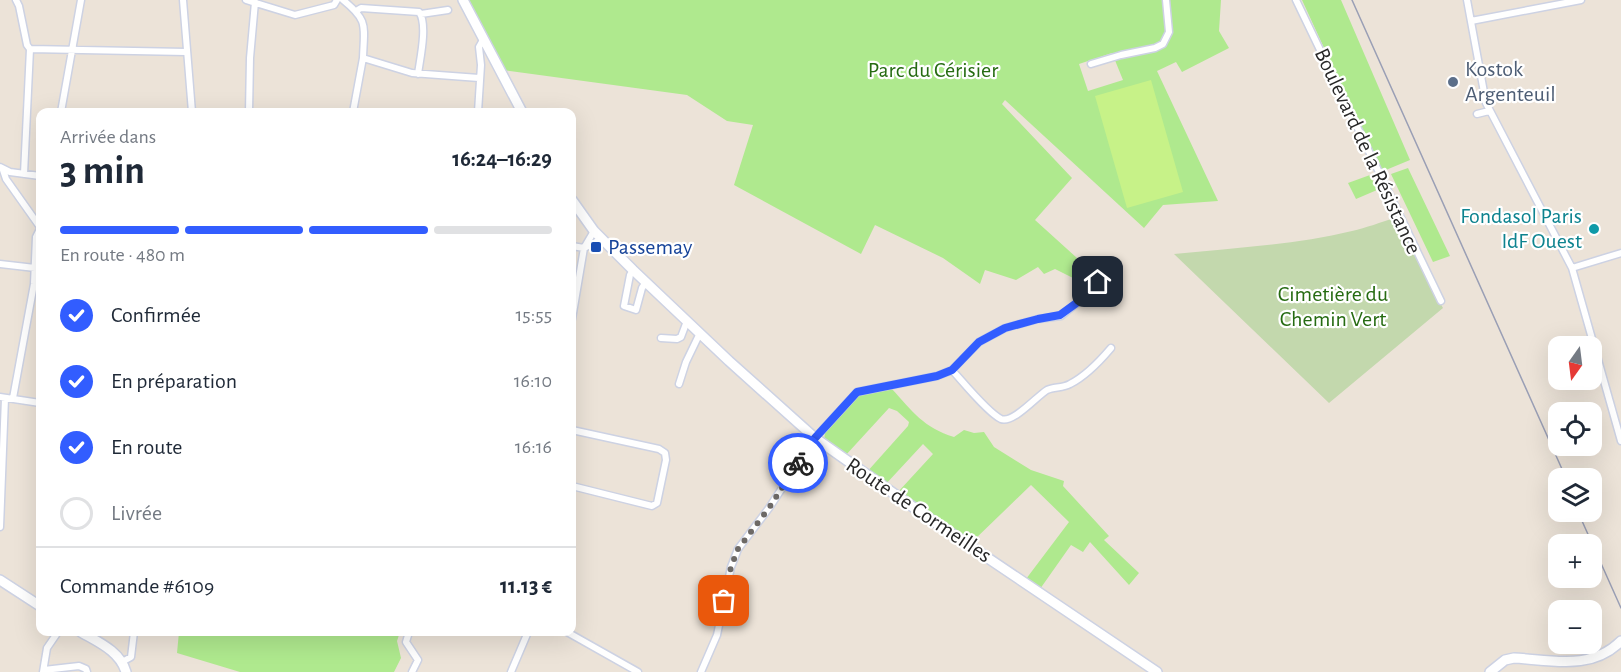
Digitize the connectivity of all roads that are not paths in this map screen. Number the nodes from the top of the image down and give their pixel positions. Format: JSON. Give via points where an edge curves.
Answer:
{"nodes":[{"id":1,"x":16,"y":0,"type":"edge"},
{"id":2,"x":81,"y":0,"type":"edge"},
{"id":3,"x":183,"y":0,"type":"edge"},
{"id":4,"x":246,"y":0,"type":"edge"},
{"id":5,"x":337,"y":0,"type":"edge"},
{"id":6,"x":343,"y":0,"type":"edge"},
{"id":7,"x":396,"y":0,"type":"edge"},
{"id":8,"x":463,"y":0,"type":"edge"},
{"id":9,"x":1166,"y":0,"type":"edge"},
{"id":10,"x":1296,"y":0,"type":"edge"},
{"id":11,"x":1467,"y":0,"type":"edge"},
{"id":12,"x":1581,"y":0,"type":"edge"},
{"id":13,"x":255,"y":2,"type":"junction"},
{"id":14,"x":448,"y":9,"type":"dead end"},
{"id":15,"x":395,"y":10,"type":"junction"},
{"id":16,"x":356,"y":11,"type":"junction"},
{"id":17,"x":421,"y":14,"type":"junction"},
{"id":18,"x":1471,"y":21,"type":"junction"},
{"id":19,"x":483,"y":40,"type":"junction"},
{"id":20,"x":30,"y":49,"type":"junction"},
{"id":21,"x":72,"y":51,"type":"junction"},
{"id":22,"x":186,"y":52,"type":"junction"},
{"id":23,"x":363,"y":58,"type":"junction"},
{"id":24,"x":1090,"y":64,"type":"dead end"},
{"id":25,"x":418,"y":74,"type":"junction"},
{"id":26,"x":479,"y":78,"type":"junction"},
{"id":27,"x":62,"y":108,"type":"edge"},
{"id":28,"x":192,"y":108,"type":"edge"},
{"id":29,"x":249,"y":108,"type":"edge"},
{"id":30,"x":354,"y":108,"type":"edge"},
{"id":31,"x":478,"y":108,"type":"edge"},
{"id":32,"x":520,"y":108,"type":"edge"},
{"id":33,"x":1489,"y":111,"type":"junction"},
{"id":34,"x":1477,"y":114,"type":"dead end"},
{"id":35,"x":2,"y":168,"type":"edge"},
{"id":36,"x":24,"y":174,"type":"junction"},
{"id":37,"x":36,"y":176,"type":"edge"},
{"id":38,"x":576,"y":206,"type":"edge"},
{"id":39,"x":36,"y":222,"type":"edge"},
{"id":40,"x":594,"y":231,"type":"junction"},
{"id":41,"x":36,"y":237,"type":"edge"},
{"id":42,"x":602,"y":239,"type":"junction"},
{"id":43,"x":576,"y":247,"type":"edge"},
{"id":44,"x":584,"y":248,"type":"junction"},
{"id":45,"x":1621,"y":253,"type":"edge"},
{"id":46,"x":0,"y":264,"type":"edge"},
{"id":47,"x":35,"y":268,"type":"junction"},
{"id":48,"x":1572,"y":268,"type":"junction"},
{"id":49,"x":633,"y":270,"type":"junction"},
{"id":50,"x":646,"y":282,"type":"junction"},
{"id":51,"x":1098,"y":282,"type":"dead end"},
{"id":52,"x":576,"y":295,"type":"edge"},
{"id":53,"x":1441,"y":301,"type":"dead end"},
{"id":54,"x":687,"y":321,"type":"junction"},
{"id":55,"x":700,"y":333,"type":"junction"},
{"id":56,"x":661,"y":338,"type":"dead end"},
{"id":57,"x":1112,"y":348,"type":"dead end"},
{"id":58,"x":952,"y":370,"type":"junction"},
{"id":59,"x":679,"y":384,"type":"dead end"},
{"id":60,"x":3,"y":398,"type":"edge"},
{"id":61,"x":14,"y":398,"type":"junction"},
{"id":62,"x":36,"y":402,"type":"edge"},
{"id":63,"x":576,"y":431,"type":"edge"},
{"id":64,"x":815,"y":438,"type":"junction"},
{"id":65,"x":1621,"y":441,"type":"edge"},
{"id":66,"x":576,"y":487,"type":"edge"},
{"id":67,"x":0,"y":527,"type":"edge"},
{"id":68,"x":1,"y":584,"type":"edge"},
{"id":69,"x":36,"y":604,"type":"edge"},
{"id":70,"x":55,"y":636,"type":"edge"},
{"id":71,"x":88,"y":636,"type":"edge"},
{"id":72,"x":134,"y":636,"type":"edge"},
{"id":73,"x":408,"y":636,"type":"edge"},
{"id":74,"x":526,"y":636,"type":"edge"},
{"id":75,"x":574,"y":636,"type":"edge"},
{"id":76,"x":1621,"y":642,"type":"edge"},
{"id":77,"x":122,"y":662,"type":"junction"},
{"id":78,"x":44,"y":671,"type":"edge"},
{"id":79,"x":87,"y":672,"type":"edge"},
{"id":80,"x":126,"y":672,"type":"edge"},
{"id":81,"x":412,"y":672,"type":"edge"},
{"id":82,"x":511,"y":672,"type":"edge"},
{"id":83,"x":638,"y":672,"type":"edge"},
{"id":84,"x":701,"y":672,"type":"edge"},
{"id":85,"x":1157,"y":672,"type":"edge"},
{"id":86,"x":1490,"y":672,"type":"edge"}],
"edges":[{"from":1,"to":20,"type":"street"},
{"from":2,"to":21,"type":"street"},
{"from":3,"to":22,"type":"street"},
{"from":4,"to":13,"type":"street"},
{"from":5,"to":13,"type":"street","via":[[334,5],[296,15]]},
{"from":6,"to":16,"type":"street"},
{"from":7,"to":15,"type":"street"},
{"from":8,"to":19,"type":"main road"},
{"from":9,"to":24,"type":"street","via":[[1169,32],[1163,44]]},
{"from":10,"to":53,"type":"street","name":"Boulevard de la Résistance"},
{"from":11,"to":18,"type":"street"},
{"from":12,"to":18,"type":"street"},
{"from":13,"to":29,"type":"street"},
{"from":14,"to":17,"type":"street"},
{"from":15,"to":16,"type":"street"},
{"from":15,"to":17,"type":"street"},
{"from":16,"to":23,"type":"street","via":[[364,28]]},
{"from":17,"to":25,"type":"street"},
{"from":18,"to":33,"type":"street"},
{"from":19,"to":26,"type":"street","via":[[479,47]]},
{"from":19,"to":32,"type":"main road"},
{"from":20,"to":21,"type":"street"},
{"from":20,"to":36,"type":"street"},
{"from":21,"to":22,"type":"street"},
{"from":21,"to":27,"type":"street"},
{"from":22,"to":28,"type":"street"},
{"from":23,"to":25,"type":"street"},
{"from":23,"to":30,"type":"street"},
{"from":25,"to":26,"type":"street"},
{"from":26,"to":31,"type":"street"},
{"from":33,"to":34,"type":"street"},
{"from":33,"to":48,"type":"street"},
{"from":35,"to":36,"type":"street"},
{"from":35,"to":39,"type":"street"},
{"from":36,"to":37,"type":"street"},
{"from":38,"to":40,"type":"main road","name":"Route de Cormeilles"},
{"from":40,"to":42,"type":"main road","name":"Route de Cormeilles"},
{"from":40,"to":44,"type":"street"},
{"from":41,"to":47,"type":"street"},
{"from":42,"to":44,"type":"street"},
{"from":42,"to":49,"type":"main road","name":"Route de Cormeilles"},
{"from":43,"to":44,"type":"street"},
{"from":44,"to":52,"type":"street"},
{"from":45,"to":48,"type":"street"},
{"from":46,"to":47,"type":"street"},
{"from":47,"to":61,"type":"street"},
{"from":48,"to":65,"type":"street"},
{"from":49,"to":50,"type":"main road","name":"Route de Cormeilles"},
{"from":49,"to":50,"type":"street","via":[[624,306],[636,310]]},
{"from":50,"to":54,"type":"main road","name":"Route de Cormeilles"},
{"from":51,"to":58,"type":"street","via":[[1060,315],[1005,328],[979,342]]},
{"from":54,"to":55,"type":"main road","name":"Route de Cormeilles"},
{"from":54,"to":56,"type":"street","via":[[681,337]]},
{"from":55,"to":59,"type":"street"},
{"from":55,"to":64,"type":"main road","name":"Route de Cormeilles"},
{"from":57,"to":58,"type":"street","via":[[1078,379],[1049,390],[1006,420],[985,405]]},
{"from":58,"to":64,"type":"street","via":[[857,392]]},
{"from":60,"to":61,"type":"street"},
{"from":60,"to":67,"type":"street"},
{"from":61,"to":62,"type":"street"},
{"from":63,"to":66,"type":"street","via":[[659,449],[666,460],[657,503],[652,506]]},
{"from":64,"to":84,"type":"street","via":[[738,549],[717,635]]},
{"from":64,"to":85,"type":"main road","name":"Route de Cormeilles"},
{"from":68,"to":69,"type":"main road"},
{"from":70,"to":78,"type":"street","via":[[47,648]]},
{"from":71,"to":77,"type":"main road"},
{"from":72,"to":77,"type":"street","via":[[131,657]]},
{"from":73,"to":81,"type":"street","via":[[406,642],[418,660]]},
{"from":74,"to":82,"type":"street"},
{"from":75,"to":83,"type":"street"},
{"from":76,"to":86,"type":"main road","via":[[1611,651],[1582,662],[1514,658]]},
{"from":77,"to":80,"type":"main road"},
{"from":78,"to":79,"type":"street","via":[[79,666]]}]}
